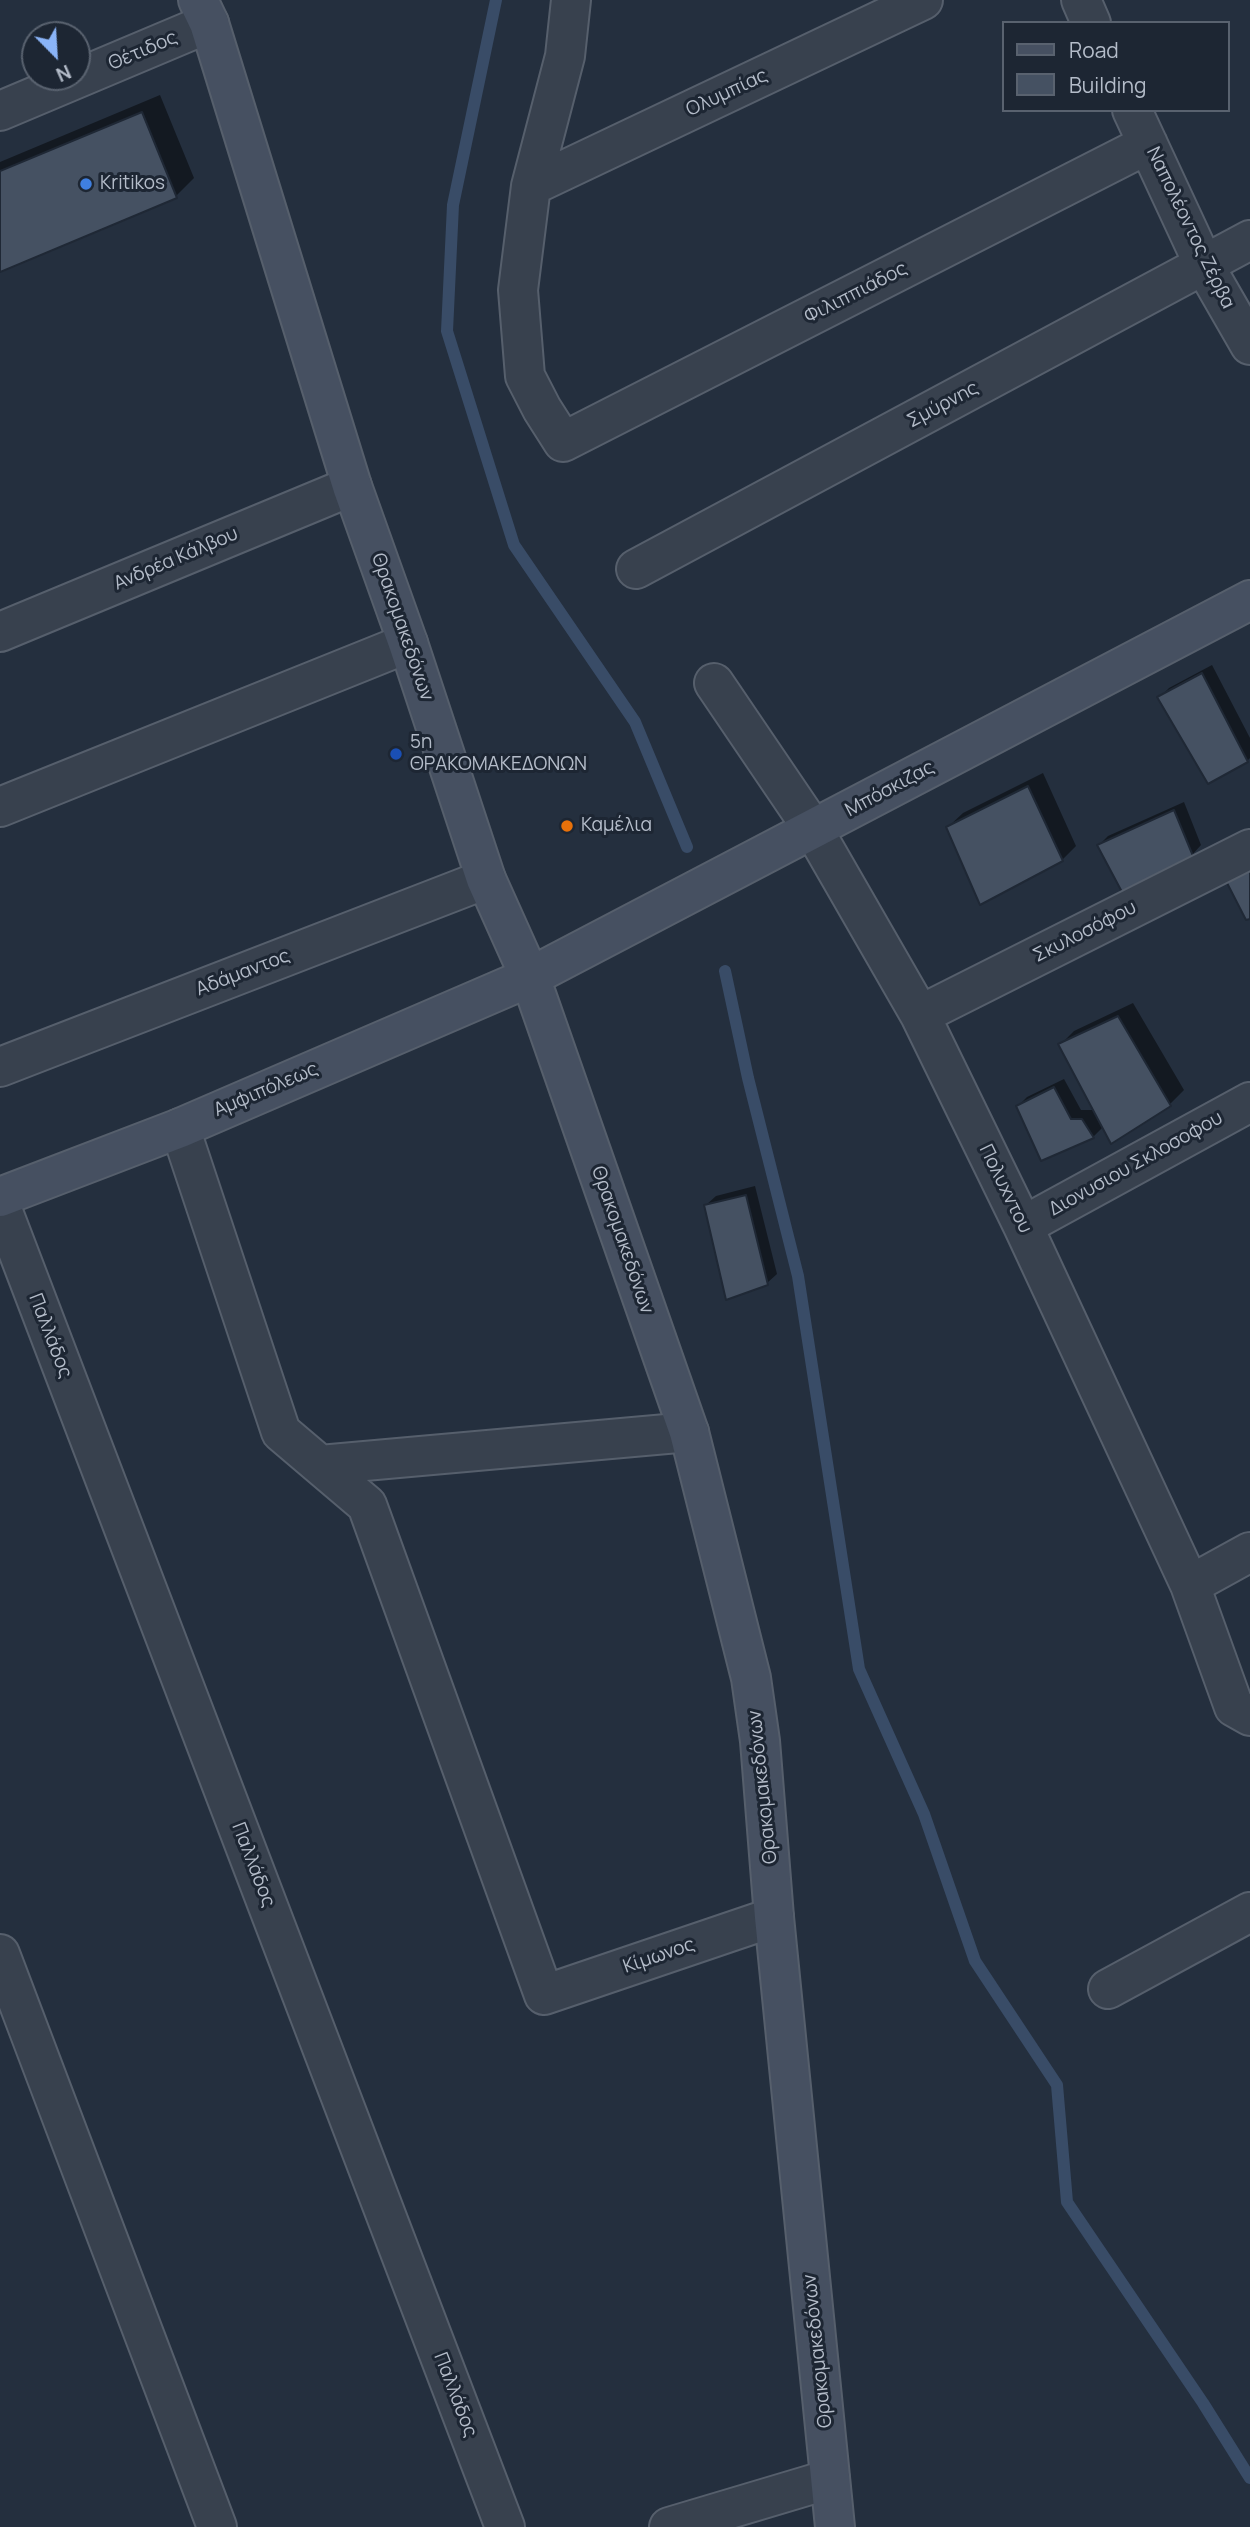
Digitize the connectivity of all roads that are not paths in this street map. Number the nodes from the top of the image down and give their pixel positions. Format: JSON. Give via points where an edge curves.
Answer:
{"nodes":[{"id":1,"x":570,"y":0,"type":"edge"},
{"id":2,"x":923,"y":0,"type":"edge"},
{"id":3,"x":1081,"y":0,"type":"edge"},
{"id":4,"x":204,"y":12,"type":"edge"},
{"id":5,"x":1090,"y":21,"type":"edge"},
{"id":6,"x":0,"y":111,"type":"edge"},
{"id":7,"x":1133,"y":112,"type":"edge"},
{"id":8,"x":1148,"y":144,"type":"junction"},
{"id":9,"x":531,"y":186,"type":"junction"},
{"id":10,"x":1250,"y":240,"type":"edge"},
{"id":11,"x":1204,"y":265,"type":"junction"},
{"id":12,"x":1250,"y":345,"type":"edge"},
{"id":13,"x":352,"y":486,"type":"junction"},
{"id":14,"x":636,"y":569,"type":"dead end"},
{"id":15,"x":1250,"y":600,"type":"edge"},
{"id":16,"x":0,"y":632,"type":"edge"},
{"id":17,"x":408,"y":643,"type":"junction"},
{"id":18,"x":714,"y":683,"type":"dead end"},
{"id":19,"x":0,"y":807,"type":"edge"},
{"id":20,"x":813,"y":829,"type":"junction"},
{"id":21,"x":1250,"y":849,"type":"edge"},
{"id":22,"x":486,"y":879,"type":"junction"},
{"id":23,"x":530,"y":977,"type":"junction"},
{"id":24,"x":920,"y":1015,"type":"junction"},
{"id":25,"x":0,"y":1067,"type":"edge"},
{"id":26,"x":1250,"y":1102,"type":"edge"},
{"id":27,"x":180,"y":1128,"type":"junction"},
{"id":28,"x":0,"y":1198,"type":"edge"},
{"id":29,"x":0,"y":1204,"type":"edge"},
{"id":30,"x":1023,"y":1226,"type":"junction"},
{"id":31,"x":689,"y":1432,"type":"junction"},
{"id":32,"x":320,"y":1465,"type":"junction"},
{"id":33,"x":1250,"y":1552,"type":"edge"},
{"id":34,"x":1190,"y":1585,"type":"junction"},
{"id":35,"x":1250,"y":1716,"type":"edge"},
{"id":36,"x":1250,"y":1912,"type":"edge"},
{"id":37,"x":774,"y":1917,"type":"junction"},
{"id":38,"x":0,"y":1954,"type":"edge"},
{"id":39,"x":1108,"y":1989,"type":"dead end"},
{"id":40,"x":830,"y":2479,"type":"junction"},
{"id":41,"x":217,"y":2527,"type":"edge"},
{"id":42,"x":505,"y":2527,"type":"edge"},
{"id":43,"x":669,"y":2527,"type":"edge"},
{"id":44,"x":835,"y":2527,"type":"edge"}],
"edges":[{"from":1,"to":9,"type":"street","via":[[565,56]]},
{"from":2,"to":9,"type":"street","name":"Ολυμπίας"},
{"from":3,"to":5,"type":"street"},
{"from":4,"to":6,"type":"street","name":"Θέτιδος"},
{"from":4,"to":13,"type":"main road","name":"Θρακομακεδόνων"},
{"from":7,"to":8,"type":"street","name":"Ναπολέοντος Ζέρβα"},
{"from":8,"to":9,"type":"street","name":"Φιλιππιάδος","via":[[564,442],[525,376],[518,290]]},
{"from":8,"to":11,"type":"street","name":"Ναπολέοντος Ζέρβα"},
{"from":10,"to":11,"type":"street","name":"Σμύρνης"},
{"from":11,"to":12,"type":"street","name":"Ναπολέοντος Ζέρβα"},
{"from":11,"to":14,"type":"street","name":"Σμύρνης"},
{"from":13,"to":16,"type":"street","name":"Ανδρέα Κάλβου"},
{"from":13,"to":17,"type":"main road","name":"Θρακομακεδόνων"},
{"from":15,"to":20,"type":"main road","name":"Μπόσκιζας"},
{"from":17,"to":19,"type":"street"},
{"from":17,"to":22,"type":"main road","name":"Θρακομακεδόνων"},
{"from":18,"to":20,"type":"street","name":"Πολυχντου"},
{"from":20,"to":23,"type":"main road","name":"Μπόσκιζας"},
{"from":20,"to":24,"type":"street","name":"Πολυχντου"},
{"from":21,"to":24,"type":"street","name":"Σκυλοσόφου"},
{"from":22,"to":23,"type":"main road","name":"Θρακομακεδόνων"},
{"from":22,"to":25,"type":"street","name":"Αδάμαντος"},
{"from":23,"to":27,"type":"main road","name":"Αμφιπόλεως"},
{"from":23,"to":31,"type":"main road","name":"Θρακομακεδόνων"},
{"from":24,"to":30,"type":"street","name":"Πολυχντου"},
{"from":26,"to":30,"type":"street","name":"Διονυσιου Σκλοσοφου"},
{"from":27,"to":28,"type":"main road","name":"Αμφιπόλεως"},
{"from":27,"to":32,"type":"street","via":[[281,1432]]},
{"from":29,"to":42,"type":"street","name":"Παλλάδος"},
{"from":30,"to":34,"type":"street","name":"Πολυχντου"},
{"from":31,"to":32,"type":"street"},
{"from":31,"to":37,"type":"main road","name":"Θρακομακεδόνων","via":[[751,1678],[761,1741]]},
{"from":32,"to":37,"type":"street","name":"Κίμωνος","via":[[366,1504],[544,1995]]},
{"from":33,"to":34,"type":"street"},
{"from":34,"to":35,"type":"street","name":"Πολυχντου","via":[[1234,1707]]},
{"from":36,"to":39,"type":"street"},
{"from":37,"to":40,"type":"main road","name":"Θρακομακεδόνων"},
{"from":38,"to":41,"type":"street"},
{"from":40,"to":43,"type":"street"},
{"from":40,"to":44,"type":"main road","name":"Θρακομακεδόνων"}]}
